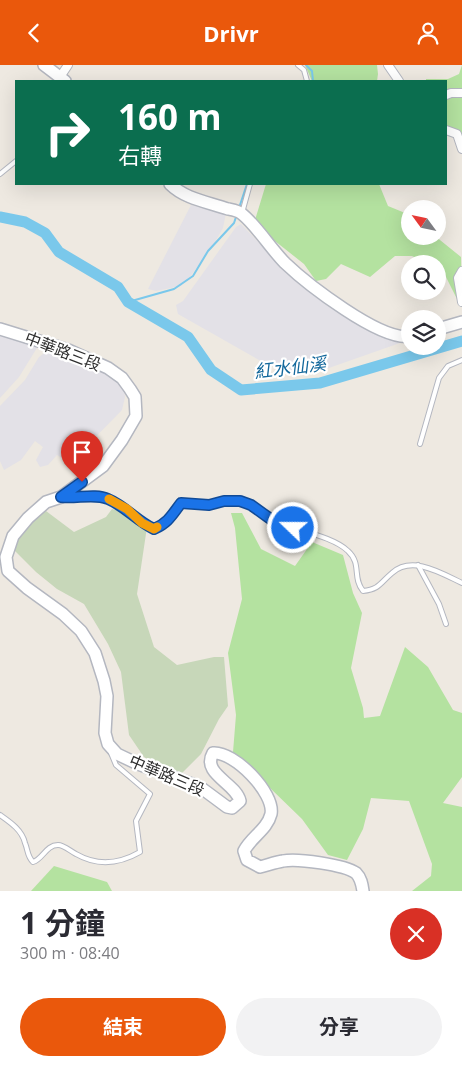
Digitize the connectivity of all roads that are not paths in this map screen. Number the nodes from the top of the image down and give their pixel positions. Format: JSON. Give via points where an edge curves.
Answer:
{"nodes":[{"id":1,"x":44,"y":65,"type":"edge"},
{"id":2,"x":68,"y":65,"type":"edge"},
{"id":3,"x":298,"y":65,"type":"edge"},
{"id":4,"x":388,"y":65,"type":"edge"},
{"id":5,"x":63,"y":79,"type":"edge"},
{"id":6,"x":307,"y":80,"type":"edge"},
{"id":7,"x":398,"y":80,"type":"edge"},
{"id":8,"x":462,"y":93,"type":"edge"},
{"id":9,"x":447,"y":95,"type":"edge"},
{"id":10,"x":447,"y":130,"type":"edge"},
{"id":11,"x":462,"y":149,"type":"edge"},
{"id":12,"x":15,"y":162,"type":"edge"},
{"id":13,"x":0,"y":174,"type":"edge"},
{"id":14,"x":171,"y":185,"type":"edge"},
{"id":15,"x":250,"y":185,"type":"edge"},
{"id":16,"x":239,"y":212,"type":"junction"},
{"id":17,"x":462,"y":271,"type":"edge"},
{"id":18,"x":462,"y":302,"type":"edge"},
{"id":19,"x":462,"y":322,"type":"edge"},
{"id":20,"x":446,"y":327,"type":"edge"},
{"id":21,"x":0,"y":329,"type":"edge"},
{"id":22,"x":401,"y":336,"type":"edge"},
{"id":23,"x":462,"y":360,"type":"edge"},
{"id":24,"x":420,"y":444,"type":"dead end"},
{"id":25,"x":61,"y":497,"type":"junction"},
{"id":26,"x":418,"y":565,"type":"junction"},
{"id":27,"x":462,"y":583,"type":"edge"},
{"id":28,"x":446,"y":624,"type":"dead end"},
{"id":29,"x":108,"y":744,"type":"junction"},
{"id":30,"x":0,"y":815,"type":"edge"},
{"id":31,"x":363,"y":891,"type":"edge"}],
"edges":[{"from":1,"to":5,"type":"main road"},
{"from":2,"to":5,"type":"street"},
{"from":3,"to":6,"type":"lane","via":[[304,70]]},
{"from":4,"to":7,"type":"street"},
{"from":8,"to":9,"type":"street"},
{"from":10,"to":11,"type":"street","via":[[457,134]]},
{"from":12,"to":13,"type":"lane"},
{"from":14,"to":16,"type":"main road","via":[[188,197]]},
{"from":15,"to":16,"type":"lane"},
{"from":16,"to":22,"type":"main road","via":[[285,263],[353,316],[392,335]]},
{"from":17,"to":18,"type":"street","via":[[458,277]]},
{"from":19,"to":20,"type":"main road"},
{"from":21,"to":25,"type":"main road","name":"中華路三段","via":[[68,350],[108,368],[122,378],[135,397],[136,416],[103,466]]},
{"from":23,"to":24,"type":"lane","via":[[448,365],[439,378]]},
{"from":25,"to":26,"type":"lane","via":[[106,498],[154,529],[171,518],[181,503],[209,505],[240,501],[272,520],[310,532],[347,549],[357,561],[357,584],[363,591],[379,587],[402,566]]},
{"from":25,"to":29,"type":"main road","name":"中華路三段","via":[[46,503],[28,517],[13,537],[6,557],[8,571],[63,614],[81,631],[95,653],[107,697],[105,733]]},
{"from":26,"to":27,"type":"lane"},
{"from":26,"to":28,"type":"lane"},
{"from":29,"to":30,"type":"lane","via":[[116,765],[150,794],[136,821],[140,852],[126,860],[103,863],[90,861],[58,845],[49,847],[39,860],[33,862],[23,836]]},
{"from":29,"to":31,"type":"main road","name":"中華路三段","via":[[118,754],[200,787],[232,808],[240,801],[239,795],[212,770],[210,764],[213,753],[226,755],[251,774],[262,788],[272,812],[268,823],[244,851],[247,860],[260,867],[293,860],[349,870],[360,879]]}]}
